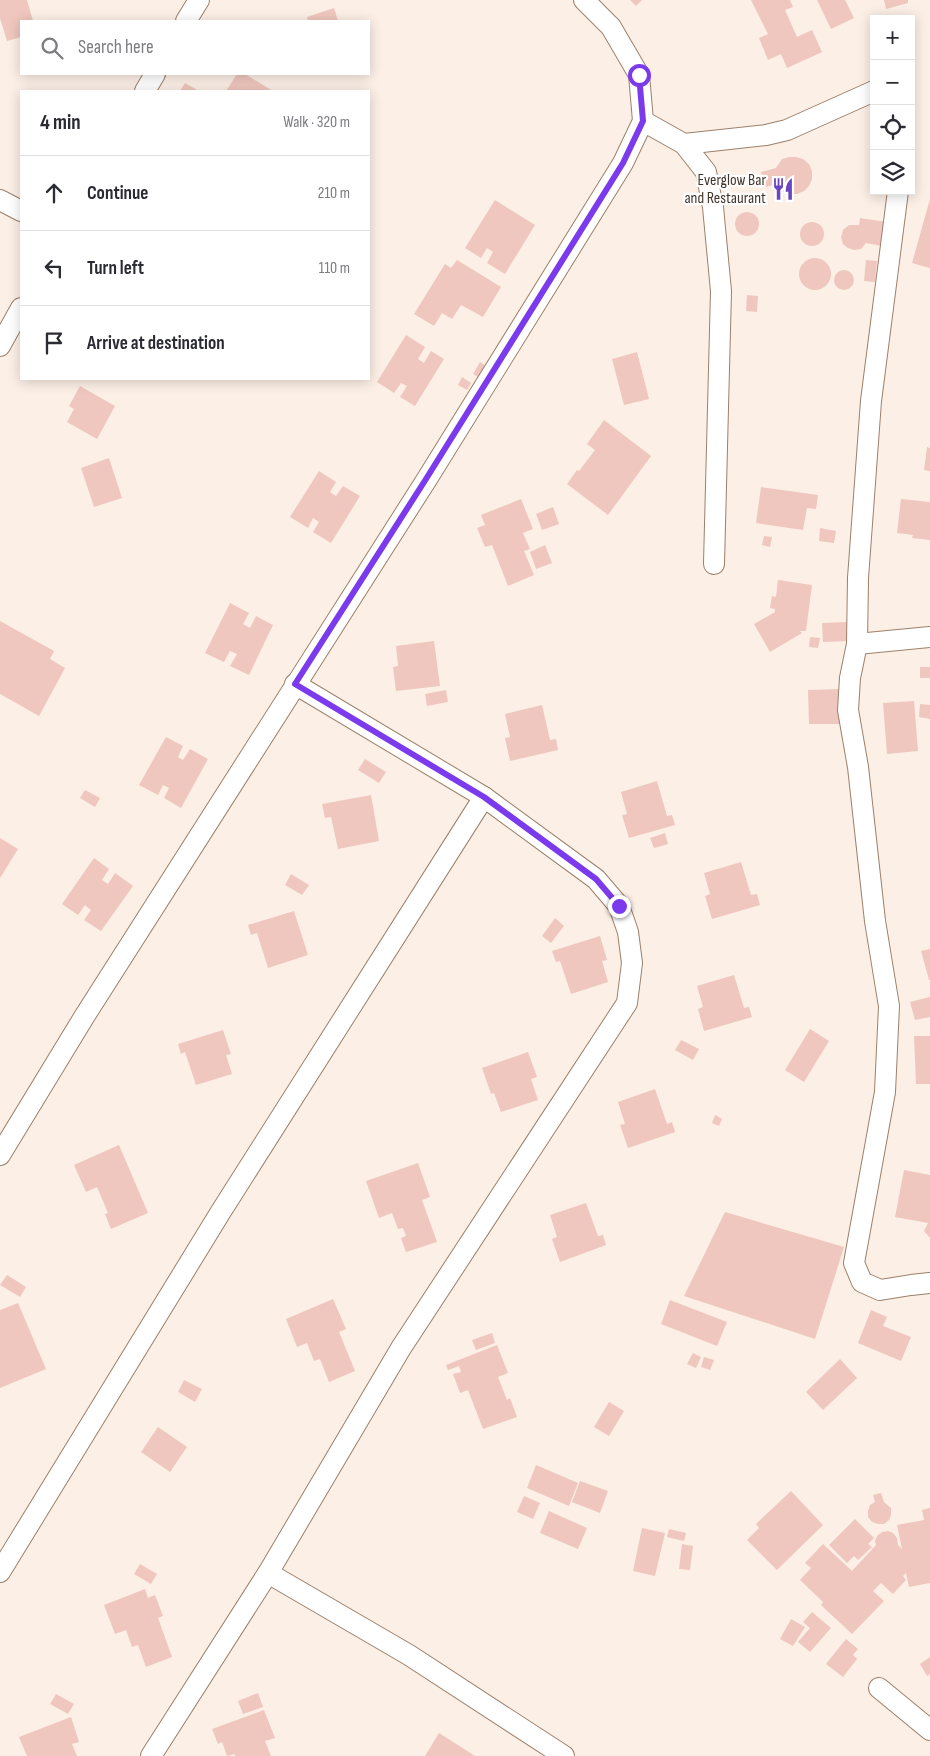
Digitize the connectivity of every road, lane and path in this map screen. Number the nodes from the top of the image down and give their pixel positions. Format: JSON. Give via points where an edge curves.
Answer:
{"nodes":[{"id":1,"x":199,"y":0,"type":"edge"},
{"id":2,"x":584,"y":0,"type":"edge"},
{"id":3,"x":187,"y":20,"type":"edge"},
{"id":4,"x":154,"y":75,"type":"edge"},
{"id":5,"x":146,"y":90,"type":"edge"},
{"id":6,"x":870,"y":93,"type":"edge"},
{"id":7,"x":643,"y":121,"type":"junction"},
{"id":8,"x":684,"y":144,"type":"junction"},
{"id":9,"x":897,"y":195,"type":"edge"},
{"id":10,"x":0,"y":200,"type":"edge"},
{"id":11,"x":20,"y":211,"type":"edge"},
{"id":12,"x":20,"y":310,"type":"edge"},
{"id":13,"x":0,"y":346,"type":"edge"},
{"id":14,"x":714,"y":564,"type":"dead end"},
{"id":15,"x":930,"y":637,"type":"edge"},
{"id":16,"x":857,"y":644,"type":"junction"},
{"id":17,"x":295,"y":684,"type":"junction"},
{"id":18,"x":484,"y":797,"type":"junction"},
{"id":19,"x":0,"y":1155,"type":"edge"},
{"id":20,"x":930,"y":1284,"type":"edge"},
{"id":21,"x":0,"y":1572,"type":"edge"},
{"id":22,"x":268,"y":1573,"type":"junction"},
{"id":23,"x":878,"y":1688,"type":"dead end"},
{"id":24,"x":930,"y":1730,"type":"edge"},
{"id":25,"x":151,"y":1756,"type":"edge"},
{"id":26,"x":564,"y":1756,"type":"edge"}],
"edges":[{"from":1,"to":3,"type":"street"},
{"from":2,"to":7,"type":"street","via":[[611,27],[639,75]]},
{"from":4,"to":5,"type":"street"},
{"from":6,"to":8,"type":"street","via":[[787,130]]},
{"from":7,"to":8,"type":"street"},
{"from":7,"to":17,"type":"street","via":[[623,163]]},
{"from":8,"to":14,"type":"street","via":[[706,172],[713,207],[721,291]]},
{"from":9,"to":16,"type":"street","via":[[871,401],[858,578]]},
{"from":10,"to":11,"type":"street"},
{"from":12,"to":13,"type":"street"},
{"from":15,"to":16,"type":"street"},
{"from":16,"to":20,"type":"street","via":[[848,710],[889,1006],[885,1092],[854,1263],[862,1282],[880,1290]]},
{"from":17,"to":18,"type":"street"},
{"from":17,"to":19,"type":"street"},
{"from":18,"to":21,"type":"street","via":[[220,1213]]},
{"from":18,"to":22,"type":"street","via":[[596,879],[619,906],[628,932],[632,963],[627,1003],[401,1348]]},
{"from":22,"to":25,"type":"street"},
{"from":22,"to":26,"type":"street","via":[[409,1655]]},
{"from":23,"to":24,"type":"street"}]}
